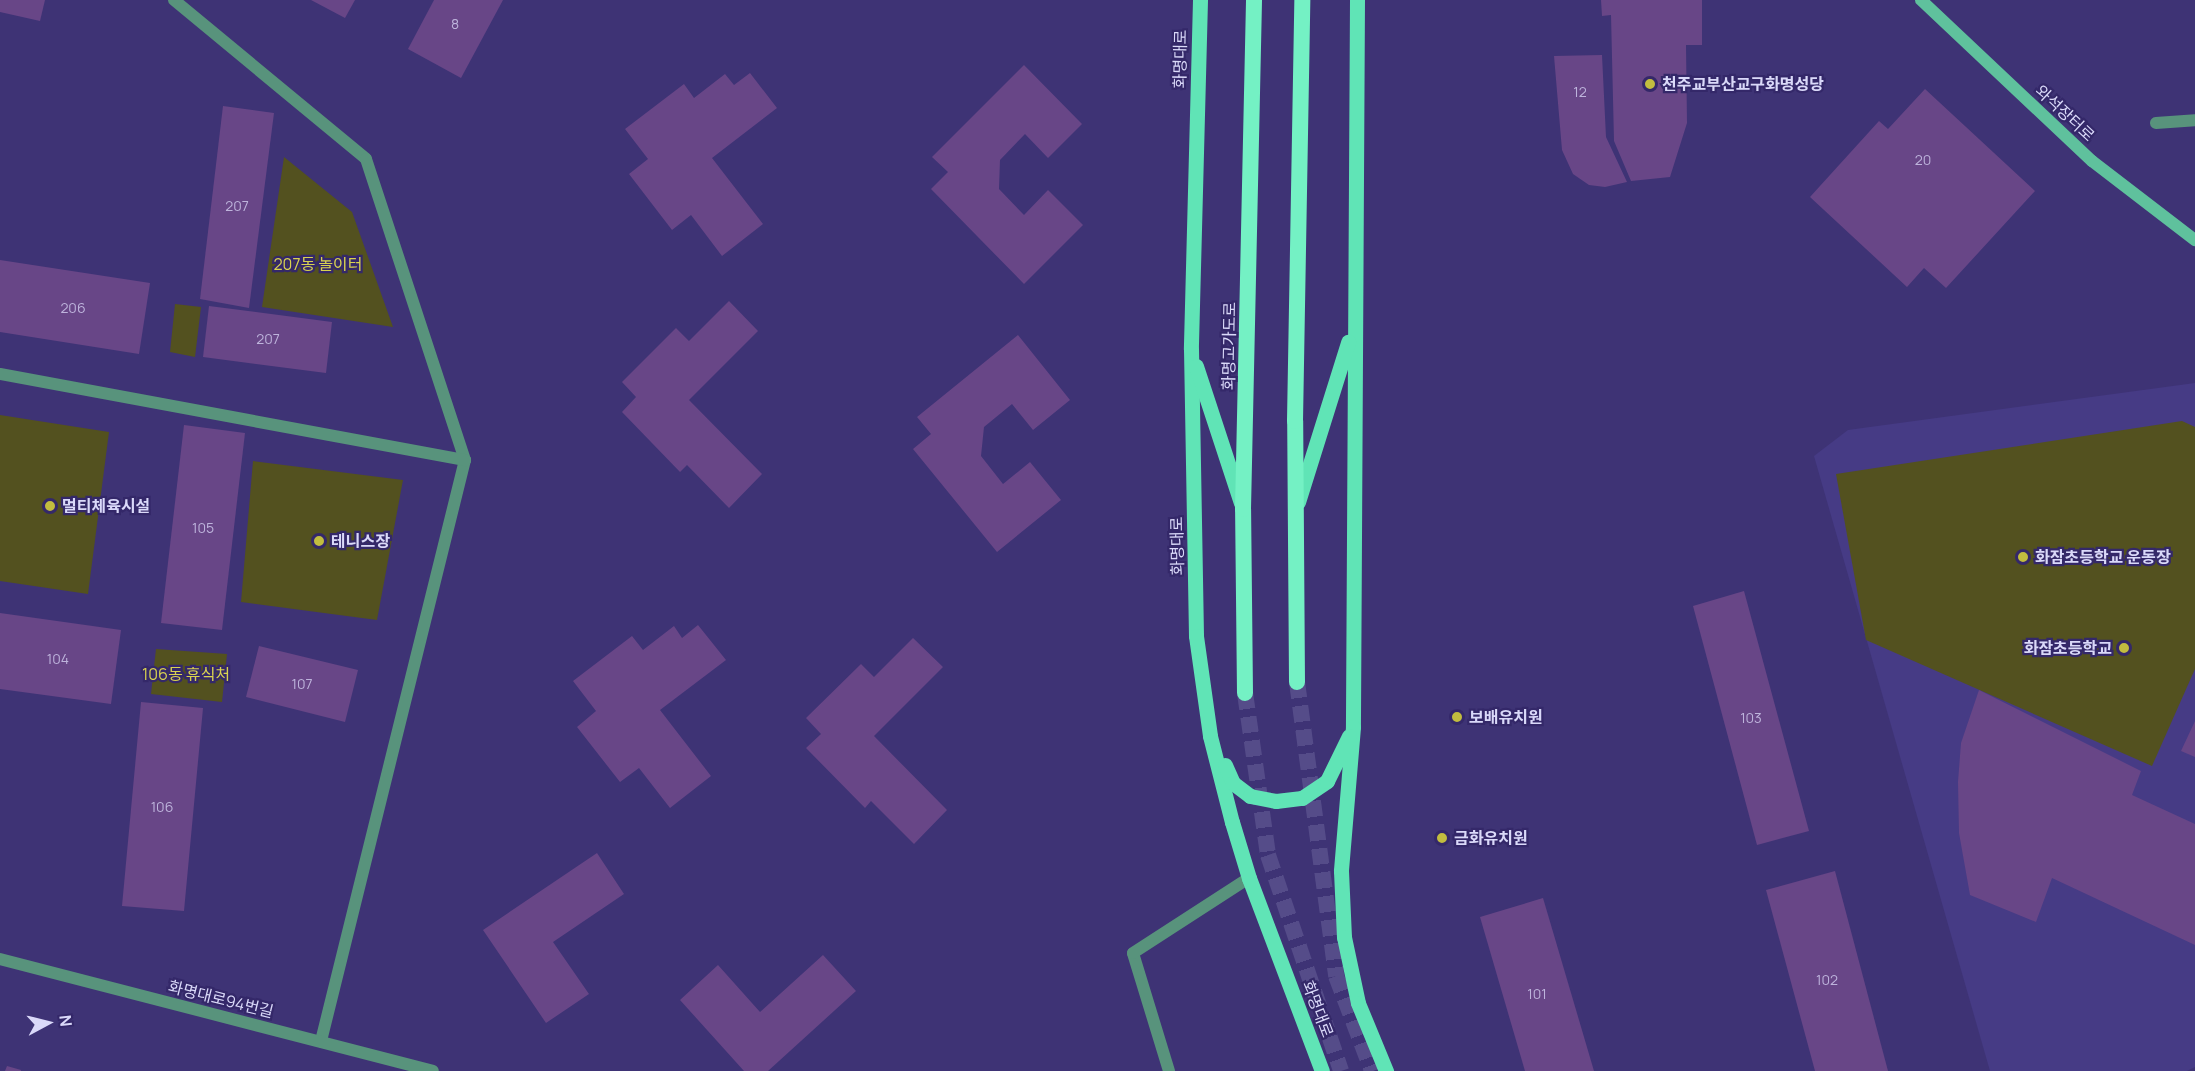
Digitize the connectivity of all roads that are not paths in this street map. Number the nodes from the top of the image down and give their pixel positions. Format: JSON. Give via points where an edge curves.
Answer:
{"nodes":[{"id":1,"x":174,"y":0,"type":"edge"},
{"id":2,"x":1200,"y":0,"type":"edge"},
{"id":3,"x":1254,"y":0,"type":"edge"},
{"id":4,"x":1302,"y":0,"type":"edge"},
{"id":5,"x":1356,"y":0,"type":"edge"},
{"id":6,"x":1922,"y":0,"type":"edge"},
{"id":7,"x":2195,"y":120,"type":"edge"},
{"id":8,"x":2156,"y":123,"type":"dead end"},
{"id":9,"x":2195,"y":240,"type":"edge"},
{"id":10,"x":1353,"y":328,"type":"junction"},
{"id":11,"x":1191,"y":348,"type":"junction"},
{"id":12,"x":0,"y":374,"type":"edge"},
{"id":13,"x":465,"y":460,"type":"junction"},
{"id":14,"x":1296,"y":508,"type":"junction"},
{"id":15,"x":1243,"y":509,"type":"junction"},
{"id":16,"x":1297,"y":682,"type":"tunnel mouth"},
{"id":17,"x":1245,"y":693,"type":"tunnel mouth"},
{"id":18,"x":1353,"y":727,"type":"junction"},
{"id":19,"x":1210,"y":736,"type":"junction"},
{"id":20,"x":1249,"y":878,"type":"junction"},
{"id":21,"x":0,"y":959,"type":"edge"},
{"id":22,"x":321,"y":1041,"type":"junction"},
{"id":23,"x":433,"y":1071,"type":"edge"},
{"id":24,"x":1169,"y":1071,"type":"edge"},
{"id":25,"x":1322,"y":1071,"type":"edge"},
{"id":26,"x":1386,"y":1071,"type":"edge"}],
"edges":[{"from":1,"to":13,"type":"street","via":[[366,159]]},
{"from":2,"to":11,"type":"main road","name":"화명대로"},
{"from":3,"to":15,"type":"highway","name":"화명고가도로"},
{"from":4,"to":14,"type":"highway"},
{"from":5,"to":10,"type":"main road"},
{"from":6,"to":9,"type":"main road","name":"와석장터로","via":[[2092,161]]},
{"from":7,"to":8,"type":"street"},
{"from":10,"to":14,"type":"main road"},
{"from":10,"to":18,"type":"main road"},
{"from":11,"to":15,"type":"main road"},
{"from":11,"to":19,"type":"main road","name":"화명대로","via":[[1196,636]]},
{"from":12,"to":13,"type":"street"},
{"from":13,"to":22,"type":"street"},
{"from":14,"to":16,"type":"highway"},
{"from":15,"to":17,"type":"highway","name":"화명고가도로"},
{"from":18,"to":19,"type":"main road","via":[[1327,781],[1302,798],[1276,801],[1250,796],[1233,783]]},
{"from":18,"to":26,"type":"main road","via":[[1341,871],[1344,937],[1358,1003]]},
{"from":19,"to":20,"type":"main road","name":"화명대로"},
{"from":20,"to":24,"type":"street","via":[[1133,953]]},
{"from":20,"to":25,"type":"main road","name":"화명대로"},
{"from":21,"to":22,"type":"street","name":"화명대로94번길"},
{"from":22,"to":23,"type":"street","name":"화명대로94번길"}]}
